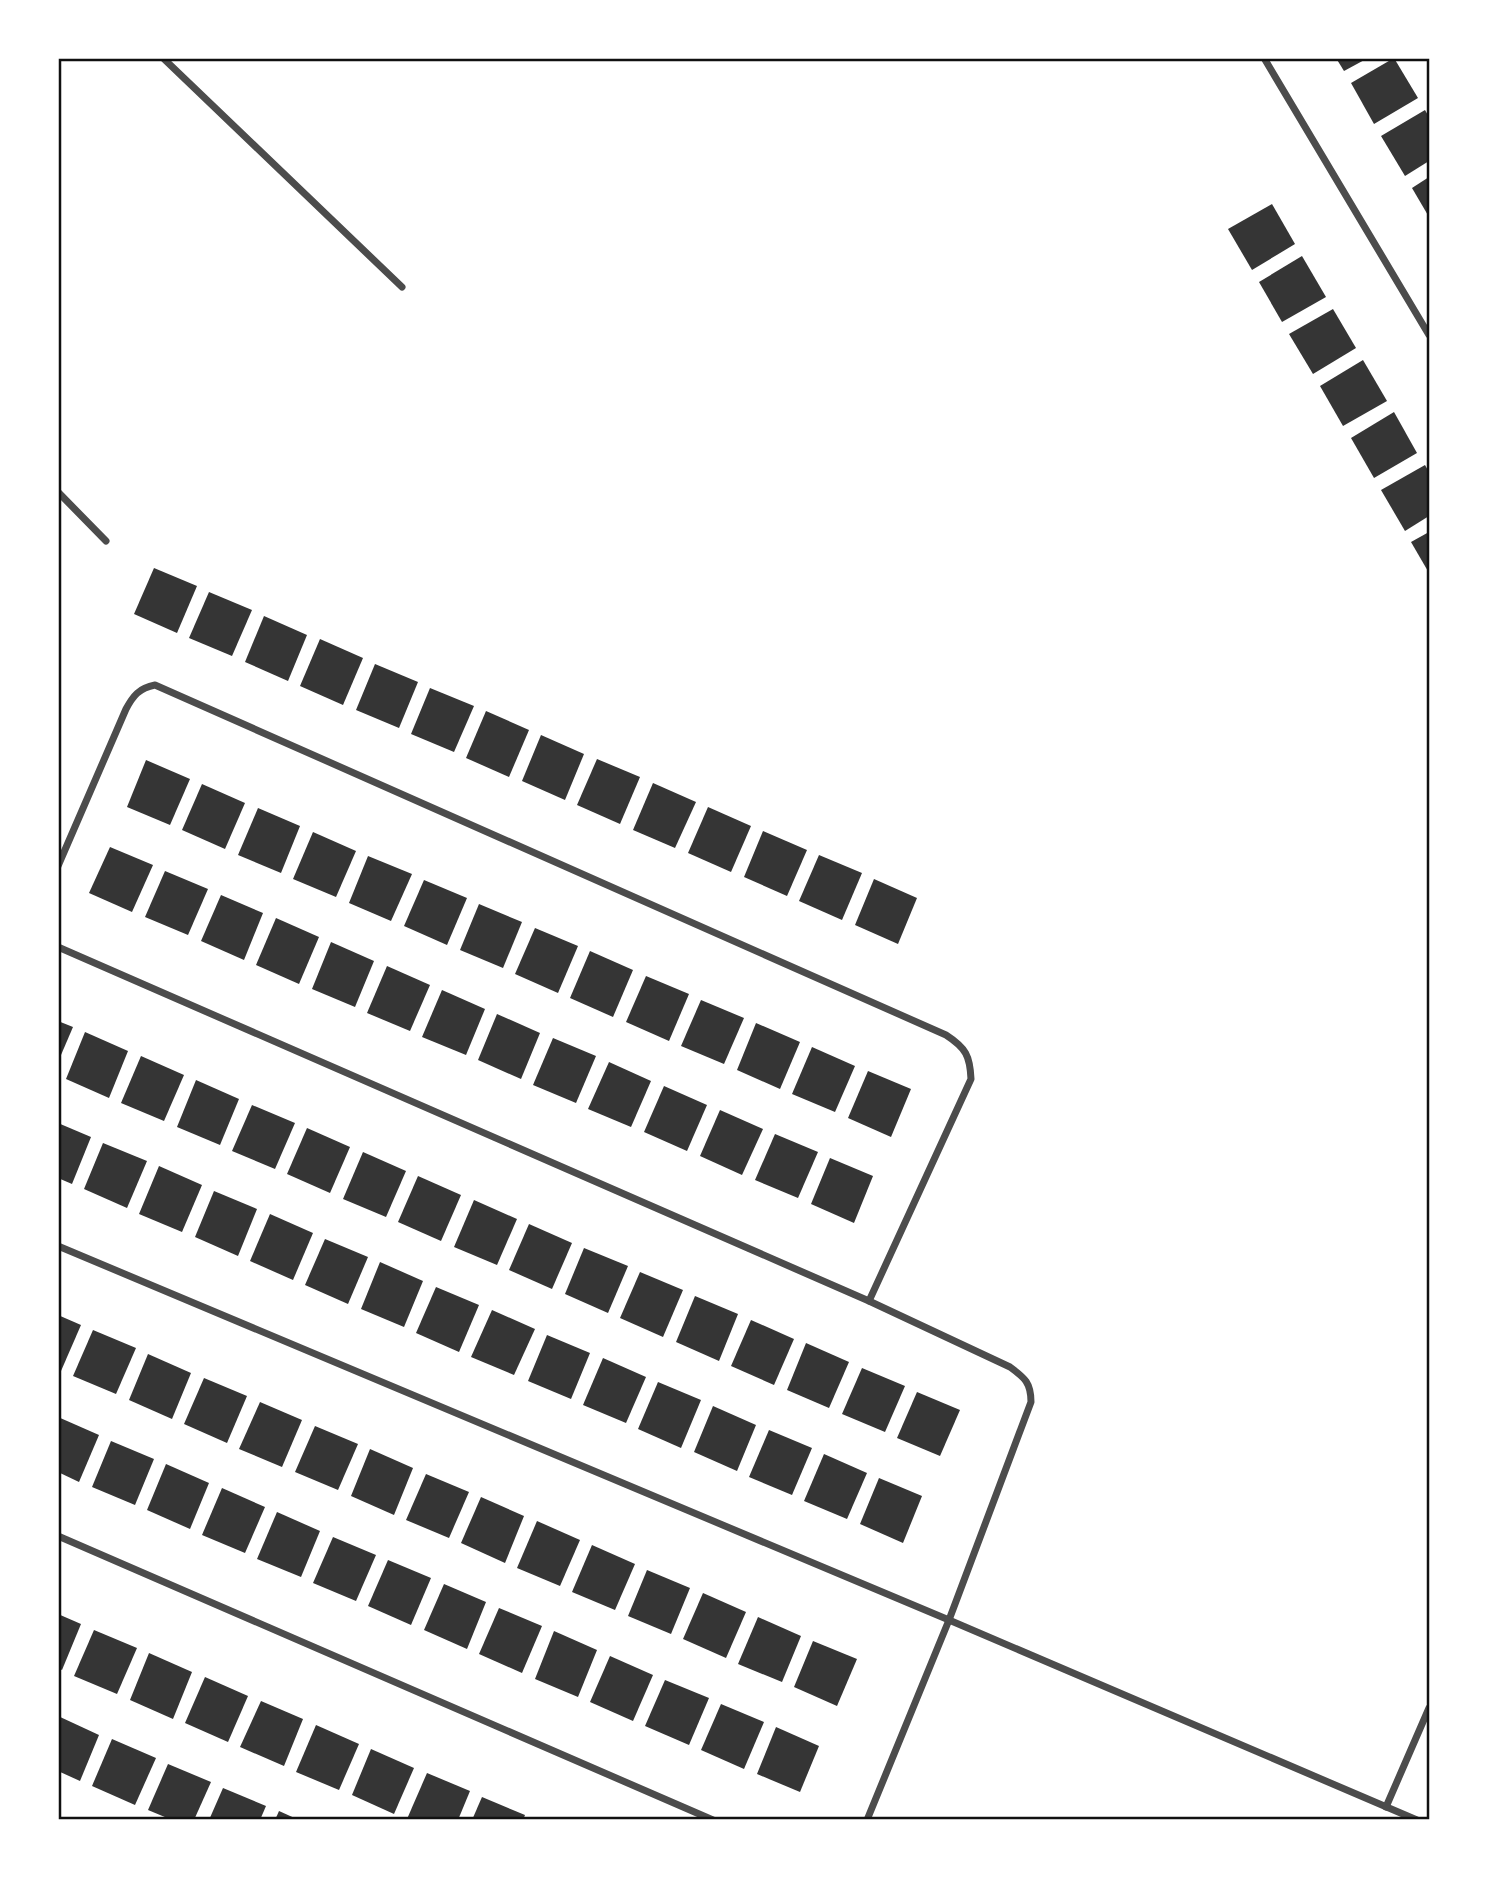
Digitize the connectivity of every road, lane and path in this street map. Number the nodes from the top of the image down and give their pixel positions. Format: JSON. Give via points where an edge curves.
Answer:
{"nodes":[{"id":1,"x":163,"y":58,"type":"edge"},
{"id":2,"x":1264,"y":58,"type":"edge"},
{"id":3,"x":402,"y":288,"type":"dead end"},
{"id":4,"x":1429,"y":335,"type":"edge"},
{"id":5,"x":58,"y":492,"type":"edge"},
{"id":6,"x":106,"y":541,"type":"dead end"},
{"id":7,"x":58,"y":866,"type":"edge"},
{"id":8,"x":58,"y":947,"type":"edge"},
{"id":9,"x":58,"y":1246,"type":"edge"},
{"id":10,"x":869,"y":1301,"type":"junction"},
{"id":11,"x":58,"y":1536,"type":"edge"},
{"id":12,"x":949,"y":1620,"type":"junction"},
{"id":13,"x":1429,"y":1708,"type":"edge"},
{"id":14,"x":1386,"y":1807,"type":"junction"},
{"id":15,"x":713,"y":1820,"type":"edge"},
{"id":16,"x":867,"y":1820,"type":"edge"},
{"id":17,"x":1417,"y":1820,"type":"edge"}],
"edges":[{"from":1,"to":3,"type":"street"},
{"from":2,"to":4,"type":"street"},
{"from":5,"to":6,"type":"street"},
{"from":7,"to":10,"type":"street","via":[[126,709],[134,696],[155,685],[946,1035],[962,1046],[971,1079]]},
{"from":8,"to":10,"type":"street"},
{"from":9,"to":12,"type":"street"},
{"from":10,"to":12,"type":"street","via":[[1010,1367],[1031,1389],[1031,1402]]},
{"from":11,"to":15,"type":"street"},
{"from":12,"to":14,"type":"street"},
{"from":12,"to":16,"type":"street"},
{"from":13,"to":14,"type":"street"},
{"from":14,"to":17,"type":"street"}]}
